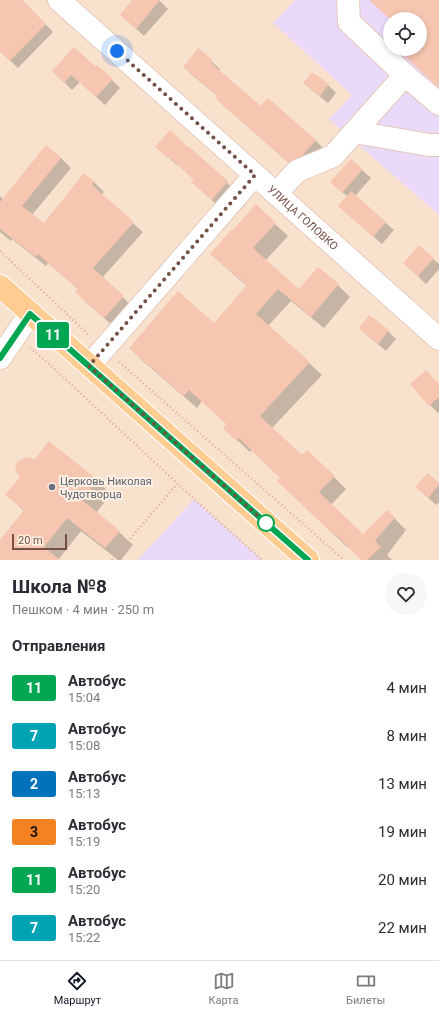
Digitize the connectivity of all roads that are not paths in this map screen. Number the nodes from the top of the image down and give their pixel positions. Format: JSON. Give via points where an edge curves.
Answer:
{"nodes":[{"id":1,"x":59,"y":0,"type":"edge"},
{"id":2,"x":348,"y":0,"type":"edge"},
{"id":3,"x":405,"y":75,"type":"junction"},
{"id":4,"x":439,"y":104,"type":"edge"},
{"id":5,"x":355,"y":132,"type":"junction"},
{"id":6,"x":439,"y":145,"type":"edge"},
{"id":7,"x":255,"y":175,"type":"junction"},
{"id":8,"x":276,"y":194,"type":"junction"},
{"id":9,"x":0,"y":286,"type":"edge"},
{"id":10,"x":30,"y":314,"type":"junction"},
{"id":11,"x":439,"y":339,"type":"edge"},
{"id":12,"x":0,"y":358,"type":"edge"},
{"id":13,"x":89,"y":366,"type":"junction"},
{"id":14,"x":308,"y":560,"type":"edge"}],
"edges":[{"from":1,"to":7,"type":"street","name":"УЛИЦА ГОЛОВКО"},
{"from":2,"to":3,"type":"street","via":[[349,22]]},
{"from":3,"to":4,"type":"street"},
{"from":3,"to":5,"type":"street"},
{"from":5,"to":6,"type":"street"},
{"from":5,"to":8,"type":"street","via":[[333,156],[297,171]]},
{"from":7,"to":8,"type":"street","name":"УЛИЦА ГОЛОВКО"},
{"from":7,"to":13,"type":"street"},
{"from":8,"to":11,"type":"street","name":"УЛИЦА ГОЛОВКО"},
{"from":9,"to":10,"type":"main road"},
{"from":10,"to":12,"type":"street"},
{"from":10,"to":13,"type":"main road"},
{"from":13,"to":14,"type":"main road"}]}
